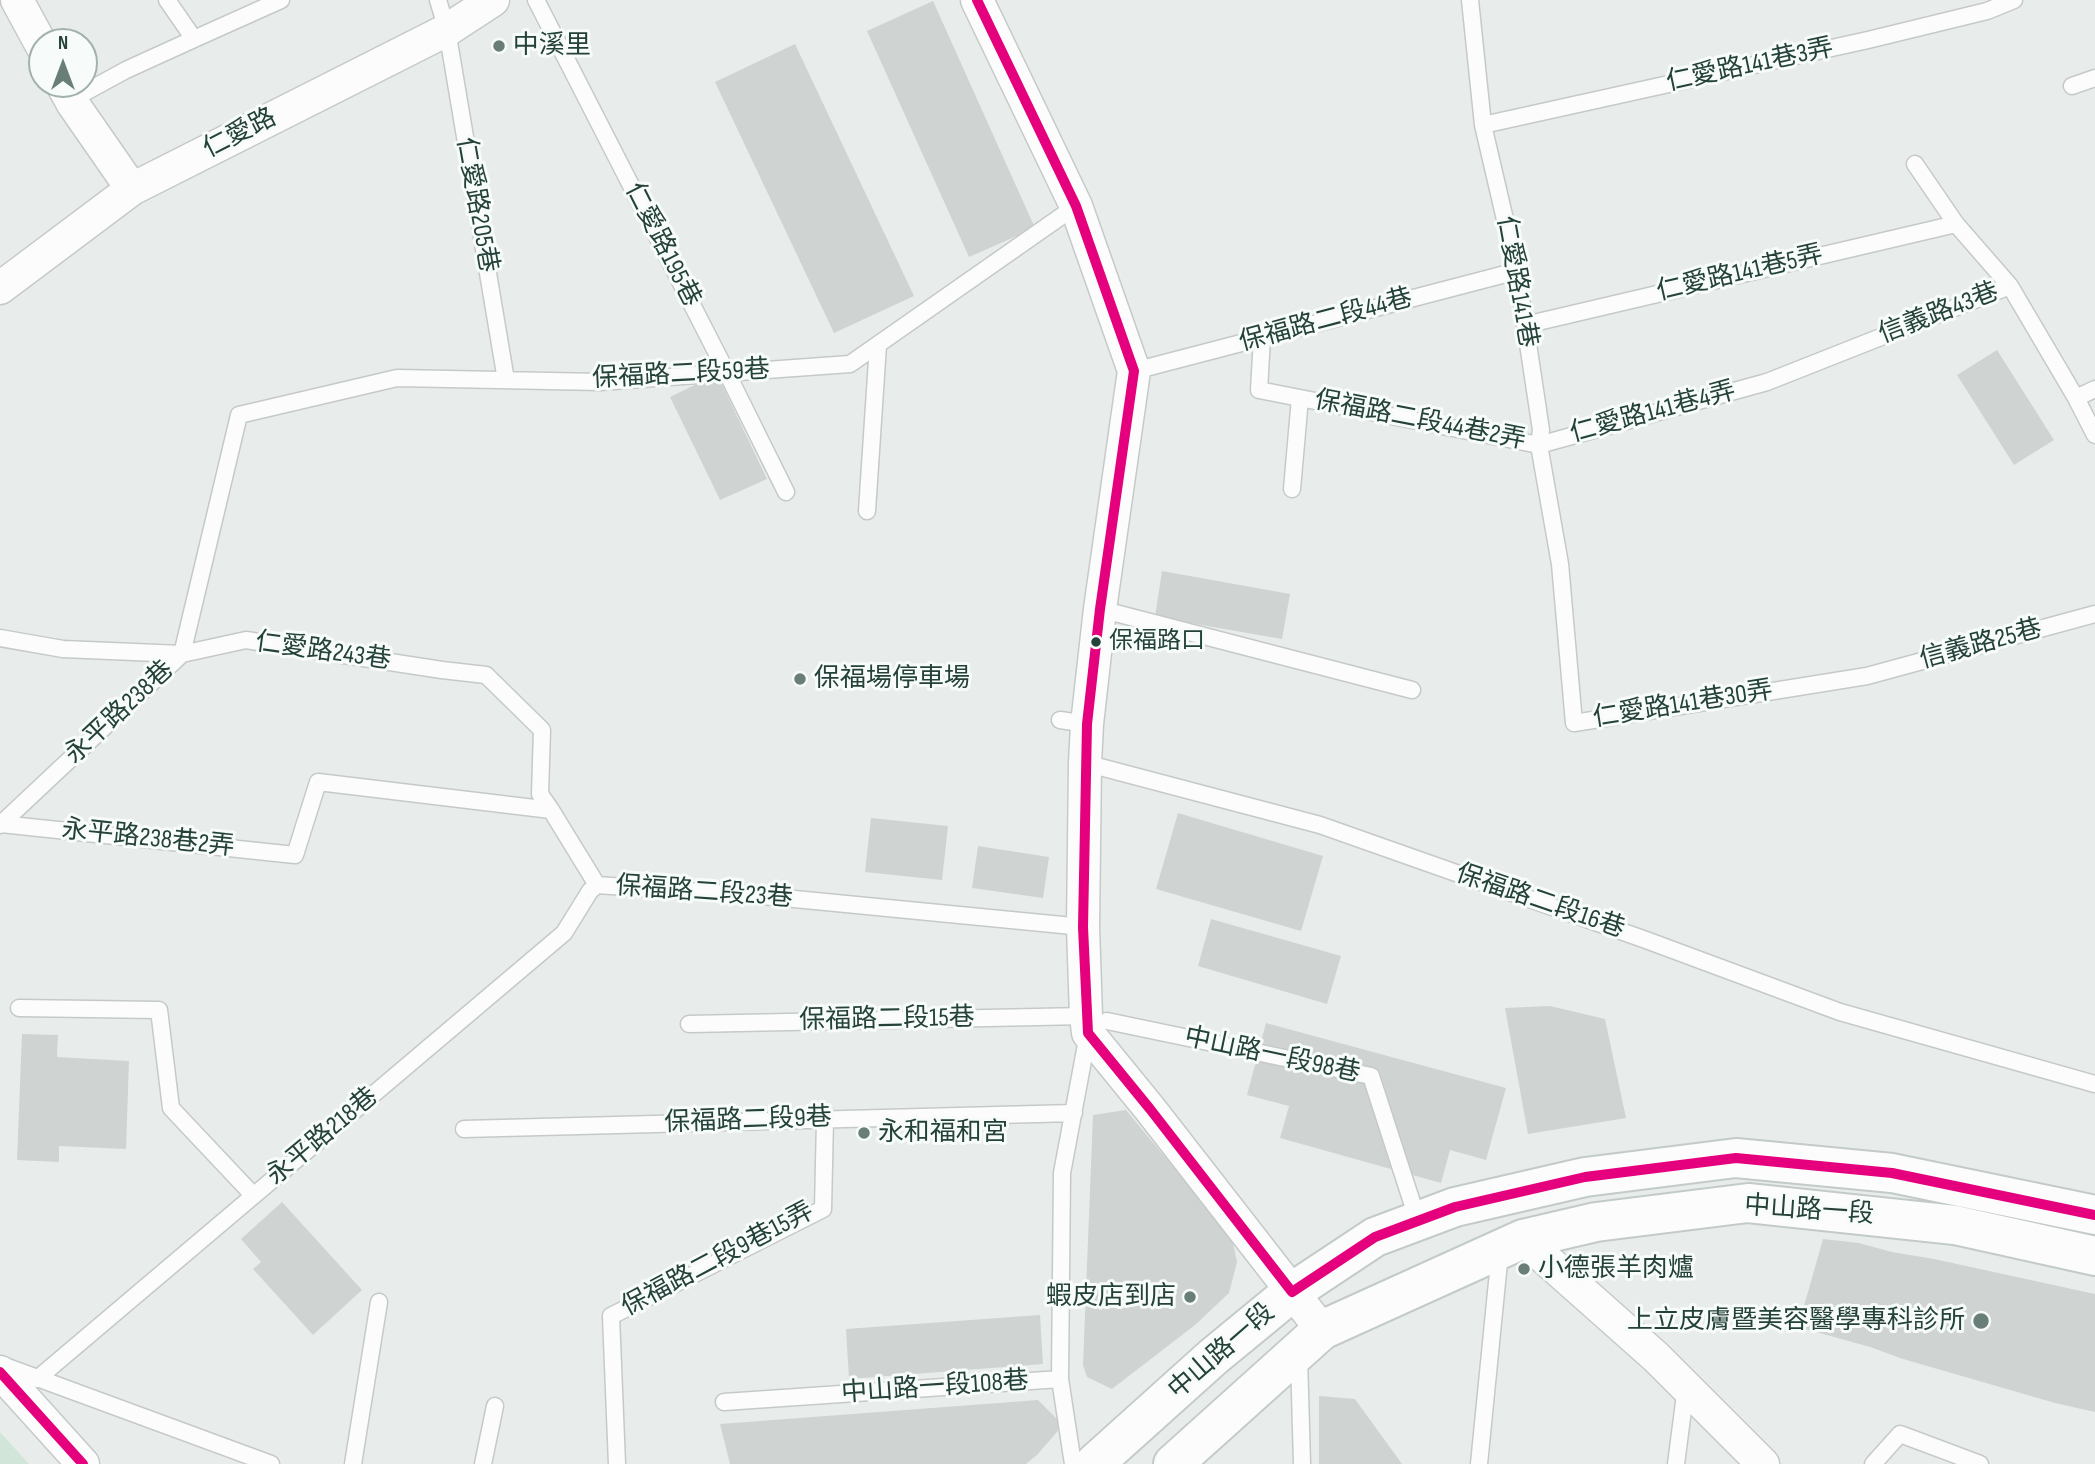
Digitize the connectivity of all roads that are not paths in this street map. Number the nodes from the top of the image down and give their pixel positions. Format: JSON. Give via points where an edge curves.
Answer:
{"nodes":[{"id":1,"x":17,"y":0,"type":"edge"},
{"id":2,"x":167,"y":0,"type":"edge"},
{"id":3,"x":281,"y":0,"type":"edge"},
{"id":4,"x":438,"y":0,"type":"edge"},
{"id":5,"x":493,"y":0,"type":"edge"},
{"id":6,"x":536,"y":0,"type":"edge"},
{"id":7,"x":977,"y":0,"type":"edge"},
{"id":8,"x":1470,"y":0,"type":"edge"},
{"id":9,"x":2014,"y":0,"type":"edge"},
{"id":10,"x":1987,"y":5,"type":"edge"},
{"id":11,"x":32,"y":28,"type":"edge"},
{"id":12,"x":447,"y":30,"type":"junction"},
{"id":13,"x":194,"y":39,"type":"junction"},
{"id":14,"x":2095,"y":78,"type":"edge"},
{"id":15,"x":98,"y":80,"type":"edge"},
{"id":16,"x":2071,"y":86,"type":"dead end"},
{"id":17,"x":71,"y":98,"type":"edge"},
{"id":18,"x":1483,"y":125,"type":"junction"},
{"id":19,"x":1915,"y":164,"type":"dead end"},
{"id":20,"x":132,"y":189,"type":"junction"},
{"id":21,"x":1076,"y":206,"type":"junction"},
{"id":22,"x":1956,"y":224,"type":"junction"},
{"id":23,"x":1517,"y":271,"type":"junction"},
{"id":24,"x":2010,"y":286,"type":"junction"},
{"id":25,"x":0,"y":288,"type":"edge"},
{"id":26,"x":1525,"y":325,"type":"junction"},
{"id":27,"x":1262,"y":338,"type":"junction"},
{"id":28,"x":878,"y":345,"type":"junction"},
{"id":29,"x":1134,"y":371,"type":"junction"},
{"id":30,"x":727,"y":373,"type":"junction"},
{"id":31,"x":506,"y":380,"type":"junction"},
{"id":32,"x":1767,"y":382,"type":"joint"},
{"id":33,"x":2095,"y":389,"type":"edge"},
{"id":34,"x":1300,"y":398,"type":"junction"},
{"id":35,"x":2076,"y":398,"type":"junction"},
{"id":36,"x":240,"y":415,"type":"joint"},
{"id":37,"x":2095,"y":435,"type":"edge"},
{"id":38,"x":1539,"y":445,"type":"junction"},
{"id":39,"x":1292,"y":488,"type":"dead end"},
{"id":40,"x":786,"y":492,"type":"dead end"},
{"id":41,"x":867,"y":511,"type":"dead end"},
{"id":42,"x":1560,"y":564,"type":"joint"},
{"id":43,"x":1100,"y":609,"type":"junction"},
{"id":44,"x":2095,"y":614,"type":"edge"},
{"id":45,"x":0,"y":638,"type":"edge"},
{"id":46,"x":182,"y":654,"type":"junction"},
{"id":47,"x":1867,"y":676,"type":"joint"},
{"id":48,"x":1412,"y":690,"type":"dead end"},
{"id":49,"x":1085,"y":763,"type":"junction"},
{"id":50,"x":551,"y":810,"type":"junction"},
{"id":51,"x":1,"y":824,"type":"edge"},
{"id":52,"x":597,"y":886,"type":"junction"},
{"id":53,"x":1083,"y":927,"type":"junction"},
{"id":54,"x":19,"y":1007,"type":"dead end"},
{"id":55,"x":1094,"y":1023,"type":"junction"},
{"id":56,"x":689,"y":1024,"type":"dead end"},
{"id":57,"x":2095,"y":1084,"type":"edge"},
{"id":58,"x":1074,"y":1113,"type":"junction"},
{"id":59,"x":825,"y":1119,"type":"junction"},
{"id":60,"x":464,"y":1129,"type":"dead end"},
{"id":61,"x":253,"y":1195,"type":"junction"},
{"id":62,"x":2095,"y":1215,"type":"edge"},
{"id":63,"x":1418,"y":1221,"type":"junction"},
{"id":64,"x":1511,"y":1244,"type":"junction"},
{"id":65,"x":2095,"y":1256,"type":"edge"},
{"id":66,"x":1292,"y":1292,"type":"junction"},
{"id":67,"x":379,"y":1302,"type":"dead end"},
{"id":68,"x":1310,"y":1340,"type":"junction"},
{"id":69,"x":0,"y":1364,"type":"edge"},
{"id":70,"x":0,"y":1372,"type":"edge"},
{"id":71,"x":37,"y":1379,"type":"junction"},
{"id":72,"x":1060,"y":1379,"type":"junction"},
{"id":73,"x":1686,"y":1387,"type":"junction"},
{"id":74,"x":724,"y":1402,"type":"dead end"},
{"id":75,"x":495,"y":1406,"type":"dead end"},
{"id":76,"x":83,"y":1464,"type":"edge"},
{"id":77,"x":271,"y":1464,"type":"edge"},
{"id":78,"x":353,"y":1464,"type":"edge"},
{"id":79,"x":483,"y":1464,"type":"edge"},
{"id":80,"x":617,"y":1464,"type":"edge"},
{"id":81,"x":1073,"y":1464,"type":"edge"},
{"id":82,"x":1094,"y":1464,"type":"edge"},
{"id":83,"x":1173,"y":1464,"type":"edge"},
{"id":84,"x":1302,"y":1464,"type":"edge"},
{"id":85,"x":1479,"y":1464,"type":"edge"},
{"id":86,"x":1676,"y":1464,"type":"edge"},
{"id":87,"x":1763,"y":1464,"type":"edge"},
{"id":88,"x":1873,"y":1464,"type":"edge"},
{"id":89,"x":1980,"y":1464,"type":"edge"}],
"edges":[{"from":1,"to":11,"type":"street"},
{"from":2,"to":13,"type":"lane"},
{"from":3,"to":13,"type":"lane"},
{"from":4,"to":12,"type":"lane","name":"仁愛路205巷"},
{"from":5,"to":12,"type":"street","name":"仁愛路"},
{"from":6,"to":30,"type":"lane","name":"仁愛路195巷"},
{"from":7,"to":21,"type":"street"},
{"from":8,"to":18,"type":"lane","name":"仁愛路141巷"},
{"from":9,"to":10,"type":"lane","name":"仁愛路141巷3弄"},
{"from":10,"to":18,"type":"lane","name":"仁愛路141巷3弄","via":[[1868,40]]},
{"from":12,"to":20,"type":"street","name":"仁愛路"},
{"from":12,"to":31,"type":"lane","name":"仁愛路205巷"},
{"from":13,"to":15,"type":"lane"},
{"from":14,"to":16,"type":"lane"},
{"from":17,"to":20,"type":"street"},
{"from":18,"to":23,"type":"lane","name":"仁愛路141巷"},
{"from":19,"to":22,"type":"lane"},
{"from":20,"to":25,"type":"street","name":"仁愛路"},
{"from":21,"to":28,"type":"lane","name":"保福路二段59巷"},
{"from":21,"to":29,"type":"street"},
{"from":22,"to":24,"type":"lane"},
{"from":22,"to":26,"type":"lane","name":"仁愛路141巷5弄"},
{"from":23,"to":26,"type":"lane","name":"仁愛路141巷"},
{"from":23,"to":27,"type":"lane","name":"保福路二段44巷"},
{"from":24,"to":32,"type":"lane","name":"信義路43巷"},
{"from":24,"to":35,"type":"lane","name":"信義路43巷"},
{"from":26,"to":38,"type":"lane","name":"仁愛路141巷","via":[[1541,430]]},
{"from":27,"to":29,"type":"lane","name":"保福路二段44巷"},
{"from":27,"to":34,"type":"lane","name":"保福路二段44巷2弄","via":[[1259,390]]},
{"from":28,"to":30,"type":"lane","name":"保福路二段59巷","via":[[850,364]]},
{"from":28,"to":41,"type":"lane"},
{"from":29,"to":43,"type":"street"},
{"from":30,"to":31,"type":"lane","name":"保福路二段59巷","via":[[600,382]]},
{"from":30,"to":40,"type":"lane","name":"仁愛路195巷"},
{"from":31,"to":36,"type":"lane","name":"保福路二段59巷","via":[[397,378]]},
{"from":32,"to":38,"type":"lane","name":"仁愛路141巷4弄"},
{"from":33,"to":35,"type":"lane"},
{"from":34,"to":38,"type":"lane","name":"保福路二段44巷2弄"},
{"from":34,"to":39,"type":"lane","name":"保福路二段44巷2弄"},
{"from":35,"to":37,"type":"lane","name":"信義路43巷"},
{"from":36,"to":46,"type":"lane","name":"永平路238巷"},
{"from":38,"to":42,"type":"lane","name":"仁愛路141巷"},
{"from":42,"to":47,"type":"lane","name":"仁愛路141巷30弄","via":[[1574,723]]},
{"from":43,"to":48,"type":"lane"},
{"from":43,"to":49,"type":"street","via":[[1074,722]]},
{"from":44,"to":47,"type":"lane","name":"信義路25巷"},
{"from":45,"to":46,"type":"lane","name":"仁愛路243巷","via":[[64,649]]},
{"from":46,"to":50,"type":"lane","name":"仁愛路243巷","via":[[246,640],[486,675],[542,730],[540,794]]},
{"from":46,"to":51,"type":"lane","name":"永平路238巷"},
{"from":49,"to":53,"type":"street"},
{"from":49,"to":57,"type":"lane","name":"保福路二段16巷","via":[[1320,825],[1840,1012]]},
{"from":50,"to":51,"type":"lane","name":"永平路238巷2弄","via":[[317,782],[295,855]]},
{"from":50,"to":52,"type":"lane","name":"保福路二段23巷"},
{"from":52,"to":53,"type":"lane","name":"保福路二段23巷","via":[[774,897]]},
{"from":52,"to":61,"type":"lane","name":"永平路218巷","via":[[564,933]]},
{"from":53,"to":55,"type":"street"},
{"from":54,"to":61,"type":"lane","via":[[159,1010],[171,1108]]},
{"from":55,"to":56,"type":"lane","name":"保福路二段15巷"},
{"from":55,"to":58,"type":"lane"},
{"from":55,"to":63,"type":"lane","name":"中山路一段98巷","via":[[1371,1076]]},
{"from":55,"to":66,"type":"street","via":[[1150,1109]]},
{"from":58,"to":59,"type":"lane","name":"保福路二段9巷"},
{"from":58,"to":72,"type":"lane","via":[[1062,1174]]},
{"from":59,"to":60,"type":"lane","name":"保福路二段9巷"},
{"from":59,"to":80,"type":"lane","name":"保福路二段9巷15弄","via":[[822,1209],[611,1315]]},
{"from":61,"to":71,"type":"lane","name":"永平路218巷"},
{"from":62,"to":63,"type":"street","name":"中山路一段","via":[[1892,1174],[1737,1158],[1585,1177],[1455,1207]]},
{"from":63,"to":66,"type":"street","name":"中山路一段","via":[[1375,1237]]},
{"from":64,"to":65,"type":"street","name":"中山路一段","via":[[1596,1222],[1748,1203],[1955,1225]]},
{"from":64,"to":68,"type":"street","name":"中山路一段"},
{"from":64,"to":73,"type":"street","via":[[1656,1357]]},
{"from":64,"to":85,"type":"lane"},
{"from":66,"to":68,"type":"street"},
{"from":66,"to":82,"type":"street","name":"中山路一段"},
{"from":67,"to":78,"type":"lane"},
{"from":68,"to":83,"type":"street","name":"中山路一段"},
{"from":68,"to":84,"type":"lane"},
{"from":69,"to":71,"type":"lane"},
{"from":70,"to":76,"type":"street"},
{"from":71,"to":77,"type":"lane"},
{"from":72,"to":74,"type":"lane","name":"中山路一段108巷"},
{"from":72,"to":81,"type":"lane","name":"中山路一段108巷"},
{"from":73,"to":86,"type":"lane"},
{"from":73,"to":87,"type":"street"},
{"from":75,"to":79,"type":"lane"},
{"from":88,"to":89,"type":"lane","via":[[1900,1434]]}]}
